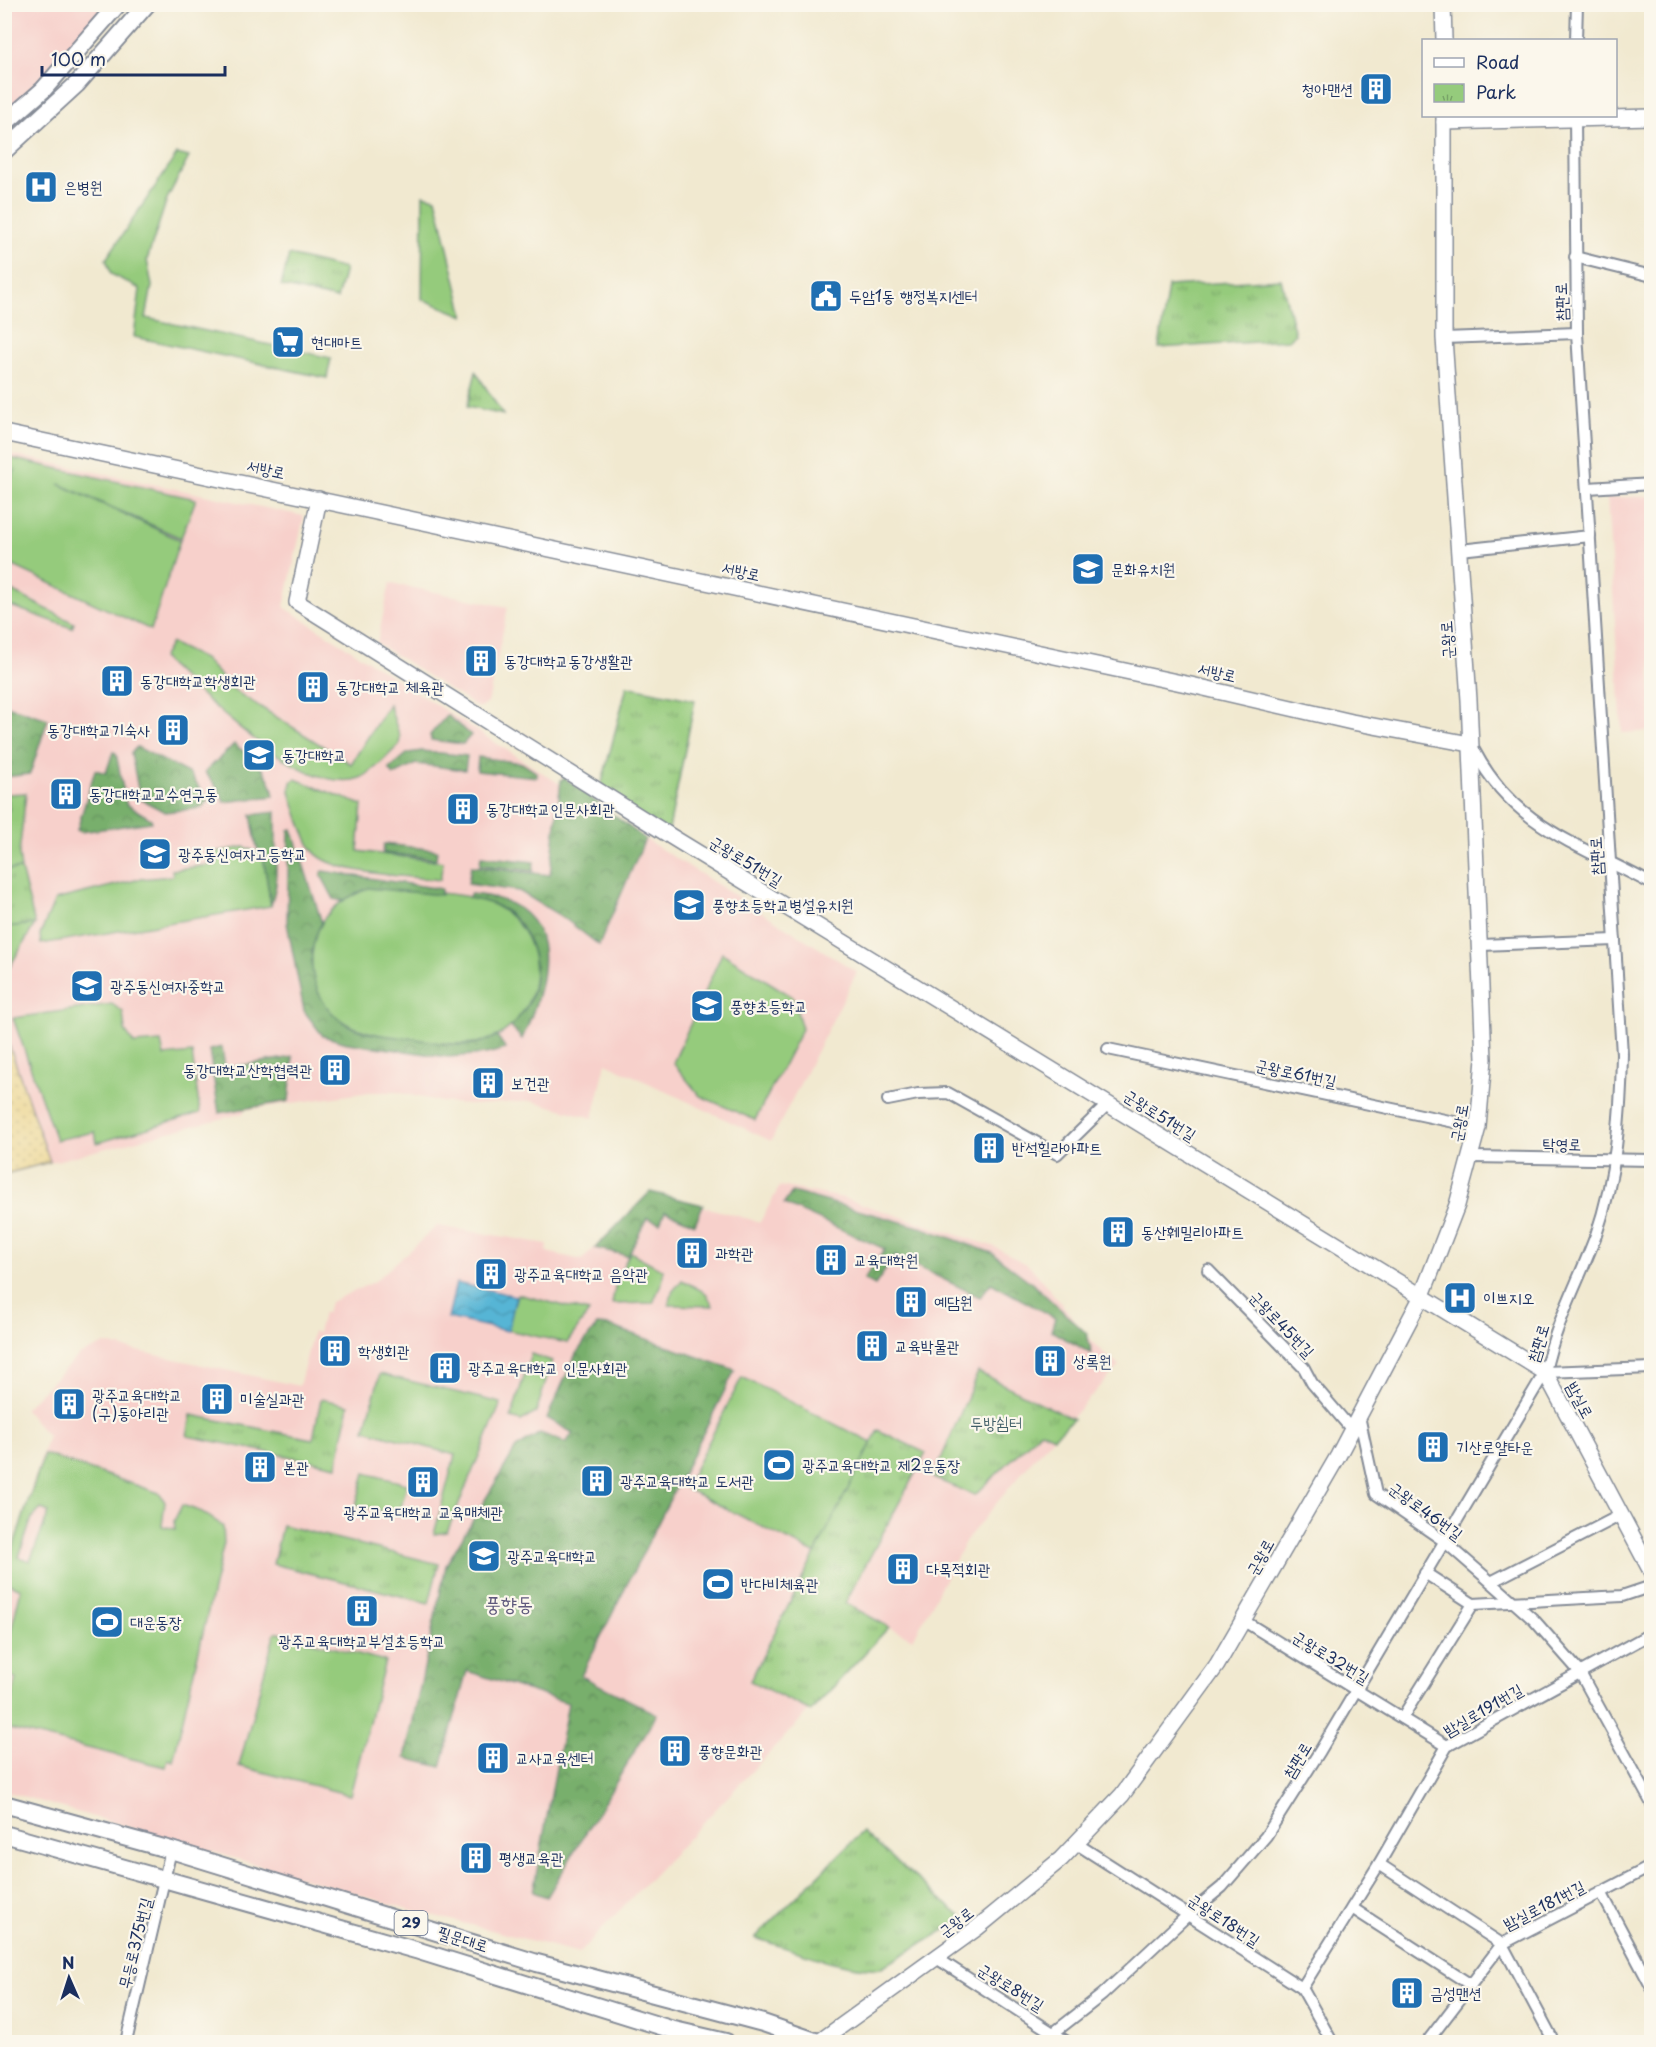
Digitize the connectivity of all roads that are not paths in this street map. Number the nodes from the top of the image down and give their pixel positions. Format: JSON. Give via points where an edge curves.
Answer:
{"nodes":[{"id":1,"x":118,"y":4,"type":"edge"},
{"id":2,"x":147,"y":4,"type":"edge"},
{"id":3,"x":1443,"y":4,"type":"edge"},
{"id":4,"x":1577,"y":4,"type":"edge"},
{"id":5,"x":1443,"y":39,"type":"edge"},
{"id":6,"x":1576,"y":39,"type":"edge"},
{"id":7,"x":1575,"y":117,"type":"edge"},
{"id":8,"x":1652,"y":117,"type":"edge"},
{"id":9,"x":1444,"y":119,"type":"edge"},
{"id":10,"x":4,"y":124,"type":"edge"},
{"id":11,"x":4,"y":151,"type":"edge"},
{"id":12,"x":1575,"y":257,"type":"junction"},
{"id":13,"x":1652,"y":276,"type":"edge"},
{"id":14,"x":1577,"y":333,"type":"junction"},
{"id":15,"x":1444,"y":338,"type":"junction"},
{"id":16,"x":4,"y":433,"type":"edge"},
{"id":17,"x":1652,"y":484,"type":"edge"},
{"id":18,"x":1588,"y":488,"type":"junction"},
{"id":19,"x":319,"y":499,"type":"junction"},
{"id":20,"x":1590,"y":536,"type":"junction"},
{"id":21,"x":1460,"y":550,"type":"junction"},
{"id":22,"x":1470,"y":744,"type":"junction"},
{"id":23,"x":1612,"y":865,"type":"junction"},
{"id":24,"x":1652,"y":884,"type":"edge"},
{"id":25,"x":1615,"y":940,"type":"junction"},
{"id":26,"x":1481,"y":945,"type":"junction"},
{"id":27,"x":1108,"y":1049,"type":"dead end"},
{"id":28,"x":888,"y":1100,"type":"dead end"},
{"id":29,"x":1108,"y":1104,"type":"junction"},
{"id":30,"x":1478,"y":1127,"type":"junction"},
{"id":31,"x":1471,"y":1157,"type":"junction"},
{"id":32,"x":1614,"y":1160,"type":"junction"},
{"id":33,"x":1652,"y":1160,"type":"edge"},
{"id":34,"x":1208,"y":1270,"type":"dead end"},
{"id":35,"x":1421,"y":1298,"type":"junction"},
{"id":36,"x":1652,"y":1368,"type":"edge"},
{"id":37,"x":1545,"y":1372,"type":"junction"},
{"id":38,"x":1359,"y":1416,"type":"junction"},
{"id":39,"x":1352,"y":1430,"type":"junction"},
{"id":40,"x":1621,"y":1515,"type":"junction"},
{"id":41,"x":1444,"y":1541,"type":"junction"},
{"id":42,"x":1652,"y":1573,"type":"edge"},
{"id":43,"x":1425,"y":1574,"type":"junction"},
{"id":44,"x":1491,"y":1582,"type":"junction"},
{"id":45,"x":1652,"y":1586,"type":"edge"},
{"id":46,"x":1514,"y":1602,"type":"junction"},
{"id":47,"x":1473,"y":1604,"type":"junction"},
{"id":48,"x":1244,"y":1621,"type":"junction"},
{"id":49,"x":1652,"y":1633,"type":"edge"},
{"id":50,"x":1579,"y":1671,"type":"junction"},
{"id":51,"x":1356,"y":1689,"type":"junction"},
{"id":52,"x":1402,"y":1718,"type":"junction"},
{"id":53,"x":1447,"y":1746,"type":"junction"},
{"id":54,"x":4,"y":1804,"type":"edge"},
{"id":55,"x":1652,"y":1804,"type":"edge"},
{"id":56,"x":4,"y":1834,"type":"edge"},
{"id":57,"x":1077,"y":1844,"type":"junction"},
{"id":58,"x":171,"y":1850,"type":"junction"},
{"id":59,"x":1379,"y":1864,"type":"junction"},
{"id":60,"x":1652,"y":1866,"type":"edge"},
{"id":61,"x":165,"y":1881,"type":"junction"},
{"id":62,"x":1601,"y":1892,"type":"junction"},
{"id":63,"x":1352,"y":1908,"type":"junction"},
{"id":64,"x":1188,"y":1914,"type":"junction"},
{"id":65,"x":1502,"y":1944,"type":"junction"},
{"id":66,"x":938,"y":1959,"type":"junction"},
{"id":67,"x":1471,"y":1985,"type":"junction"},
{"id":68,"x":1650,"y":1986,"type":"edge"},
{"id":69,"x":1302,"y":1988,"type":"junction"},
{"id":70,"x":1056,"y":2032,"type":"junction"},
{"id":71,"x":1551,"y":2036,"type":"dead end"},
{"id":72,"x":126,"y":2043,"type":"edge"},
{"id":73,"x":726,"y":2043,"type":"edge"},
{"id":74,"x":819,"y":2043,"type":"edge"},
{"id":75,"x":1042,"y":2043,"type":"edge"},
{"id":76,"x":1067,"y":2043,"type":"edge"},
{"id":77,"x":1332,"y":2043,"type":"edge"},
{"id":78,"x":1427,"y":2043,"type":"edge"}],
"edges":[{"from":1,"to":10,"type":"main road","via":[[43,90]]},
{"from":2,"to":11,"type":"main road","via":[[68,93]]},
{"from":3,"to":5,"type":"main road"},
{"from":4,"to":6,"type":"street"},
{"from":7,"to":8,"type":"main road"},
{"from":7,"to":9,"type":"main road"},
{"from":7,"to":12,"type":"street","name":"참판로"},
{"from":9,"to":15,"type":"main road","name":"군왕로"},
{"from":12,"to":13,"type":"street"},
{"from":12,"to":14,"type":"street","name":"참판로"},
{"from":14,"to":15,"type":"street"},
{"from":14,"to":18,"type":"street","name":"참판로"},
{"from":15,"to":21,"type":"main road","name":"군왕로"},
{"from":16,"to":19,"type":"main road","name":"서방로"},
{"from":17,"to":18,"type":"street"},
{"from":18,"to":20,"type":"street","name":"참판로"},
{"from":19,"to":22,"type":"main road","name":"서방로","via":[[1191,685],[1352,723]]},
{"from":19,"to":29,"type":"main road","name":"군왕로51번길","via":[[297,602]]},
{"from":20,"to":21,"type":"street"},
{"from":20,"to":23,"type":"street","name":"참판로"},
{"from":21,"to":22,"type":"main road","name":"군왕로"},
{"from":22,"to":23,"type":"street","via":[[1486,775],[1527,817]]},
{"from":22,"to":26,"type":"main road","name":"군왕로"},
{"from":23,"to":24,"type":"street"},
{"from":23,"to":25,"type":"street","name":"참판로"},
{"from":25,"to":26,"type":"street"},
{"from":25,"to":32,"type":"street","name":"참판로","via":[[1622,1054]]},
{"from":26,"to":30,"type":"main road","name":"군왕로","via":[[1484,1059]]},
{"from":27,"to":30,"type":"street","name":"군왕로61번길"},
{"from":28,"to":29,"type":"street","via":[[948,1093],[1057,1154]]},
{"from":29,"to":35,"type":"main road","name":"군왕로51번길"},
{"from":30,"to":31,"type":"main road","name":"군왕로"},
{"from":31,"to":32,"type":"street","name":"탁영로"},
{"from":31,"to":35,"type":"main road","name":"군왕로"},
{"from":32,"to":33,"type":"street","name":"탁영로"},
{"from":32,"to":37,"type":"street","name":"참판로","via":[[1595,1236],[1551,1344]]},
{"from":34,"to":39,"type":"street","name":"군왕로45번길","via":[[1304,1368]]},
{"from":35,"to":37,"type":"main road","name":"밤실로"},
{"from":35,"to":38,"type":"main road","name":"군왕로"},
{"from":36,"to":37,"type":"street"},
{"from":37,"to":40,"type":"main road","name":"밤실로"},
{"from":37,"to":41,"type":"street","name":"참판로"},
{"from":38,"to":39,"type":"main road","name":"군왕로"},
{"from":38,"to":41,"type":"street","name":"군왕로46번길","via":[[1376,1494]]},
{"from":39,"to":48,"type":"main road","name":"군왕로"},
{"from":40,"to":42,"type":"main road","name":"밤실로"},
{"from":40,"to":44,"type":"street"},
{"from":41,"to":43,"type":"street","name":"참판로"},
{"from":41,"to":44,"type":"street","name":"군왕로46번길"},
{"from":43,"to":47,"type":"street"},
{"from":43,"to":51,"type":"street","name":"참판로"},
{"from":44,"to":46,"type":"street","name":"군왕로46번길"},
{"from":45,"to":46,"type":"street","via":[[1622,1596]]},
{"from":46,"to":47,"type":"street"},
{"from":46,"to":50,"type":"street","name":"군왕로46번길"},
{"from":47,"to":52,"type":"street"},
{"from":48,"to":51,"type":"street","name":"군왕로32번길"},
{"from":48,"to":57,"type":"main road","name":"군왕로","via":[[1136,1777]]},
{"from":49,"to":50,"type":"street","name":"밤실로191번길"},
{"from":50,"to":53,"type":"street","name":"밤실로191번길"},
{"from":50,"to":55,"type":"street","name":"군왕로46번길"},
{"from":51,"to":52,"type":"street","name":"군왕로32번길"},
{"from":51,"to":64,"type":"street","name":"참판로","via":[[1266,1836],[1222,1887]]},
{"from":52,"to":53,"type":"street","name":"군왕로32번길"},
{"from":53,"to":59,"type":"street","name":"밤실로191번길"},
{"from":54,"to":58,"type":"main road","name":"필문대로","number":"29"},
{"from":56,"to":61,"type":"main road","name":"필문대로","number":"29"},
{"from":57,"to":64,"type":"street","name":"군왕로18번길"},
{"from":57,"to":66,"type":"main road","name":"군왕로"},
{"from":58,"to":61,"type":"street","name":"무등로375번길"},
{"from":58,"to":74,"type":"main road","name":"필문대로","number":"29","via":[[537,1963],[763,2023]]},
{"from":59,"to":63,"type":"street","name":"밤실로191번길"},
{"from":59,"to":65,"type":"street","name":"밤실로181번길"},
{"from":60,"to":62,"type":"street","name":"밤실로181번길"},
{"from":61,"to":72,"type":"street","name":"무등로375번길"},
{"from":61,"to":73,"type":"main road","name":"필문대로","number":"29"},
{"from":62,"to":65,"type":"street","name":"밤실로181번길"},
{"from":62,"to":68,"type":"street","name":"밤실로181번길"},
{"from":63,"to":67,"type":"street"},
{"from":63,"to":69,"type":"street","name":"밤실로191번길"},
{"from":64,"to":69,"type":"street","name":"군왕로18번길"},
{"from":64,"to":70,"type":"street","name":"참판로","via":[[1110,1988]]},
{"from":65,"to":67,"type":"street","name":"밤실로181번길"},
{"from":65,"to":71,"type":"street","name":"밤실로181번길"},
{"from":66,"to":70,"type":"street","name":"군왕로8번길"},
{"from":66,"to":74,"type":"main road","name":"군왕로"},
{"from":67,"to":78,"type":"street","name":"밤실로181번길"},
{"from":69,"to":77,"type":"street","name":"군왕로18번길"},
{"from":70,"to":75,"type":"street","name":"참판로"},
{"from":70,"to":76,"type":"street","name":"군왕로8번길"}]}
